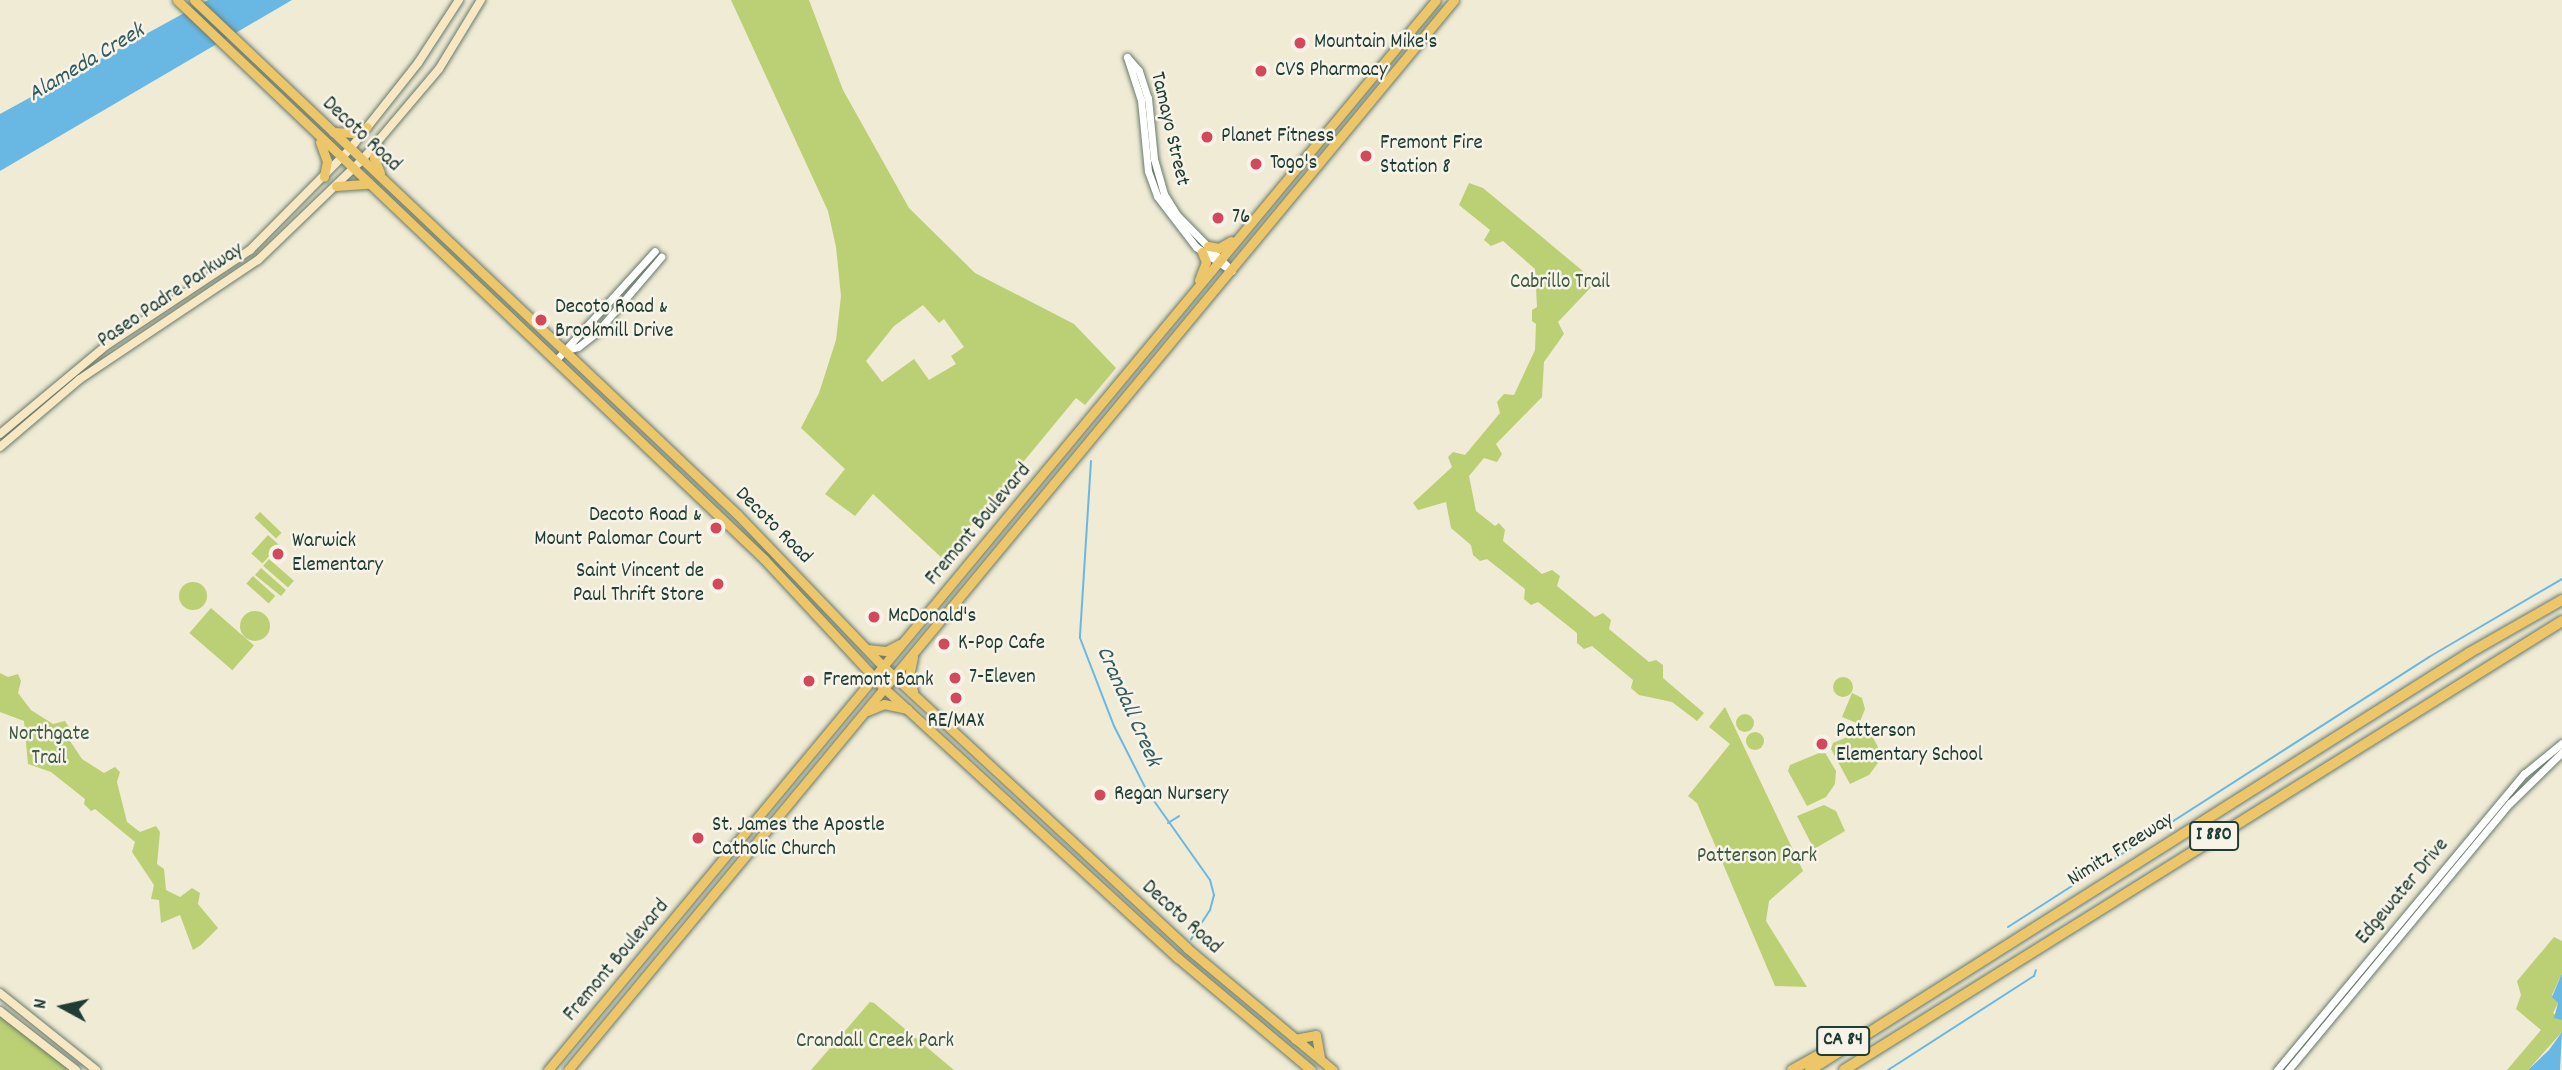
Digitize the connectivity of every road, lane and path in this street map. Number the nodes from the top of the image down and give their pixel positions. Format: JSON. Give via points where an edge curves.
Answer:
{"nodes":[{"id":1,"x":177,"y":0,"type":"edge"},
{"id":2,"x":194,"y":0,"type":"edge"},
{"id":3,"x":459,"y":0,"type":"edge"},
{"id":4,"x":481,"y":0,"type":"edge"},
{"id":5,"x":1436,"y":0,"type":"edge"},
{"id":6,"x":1454,"y":0,"type":"edge"},
{"id":7,"x":367,"y":127,"type":"junction"},
{"id":8,"x":332,"y":132,"type":"junction"},
{"id":9,"x":318,"y":137,"type":"junction"},
{"id":10,"x":377,"y":143,"type":"junction"},
{"id":11,"x":350,"y":149,"type":"junction"},
{"id":12,"x":341,"y":159,"type":"junction"},
{"id":13,"x":362,"y":160,"type":"junction"},
{"id":14,"x":353,"y":170,"type":"junction"},
{"id":15,"x":324,"y":177,"type":"junction"},
{"id":16,"x":382,"y":178,"type":"junction"},
{"id":17,"x":368,"y":184,"type":"junction"},
{"id":18,"x":336,"y":186,"type":"junction"},
{"id":19,"x":1243,"y":232,"type":"junction"},
{"id":20,"x":1205,"y":249,"type":"junction"},
{"id":21,"x":658,"y":254,"type":"dead end"},
{"id":22,"x":1219,"y":261,"type":"junction"},
{"id":23,"x":1232,"y":271,"type":"junction"},
{"id":24,"x":1193,"y":293,"type":"junction"},
{"id":25,"x":565,"y":351,"type":"junction"},
{"id":26,"x":556,"y":360,"type":"junction"},
{"id":27,"x":0,"y":434,"type":"edge"},
{"id":28,"x":0,"y":447,"type":"edge"},
{"id":29,"x":2562,"y":600,"type":"edge"},
{"id":30,"x":2562,"y":621,"type":"edge"},
{"id":31,"x":905,"y":642,"type":"junction"},
{"id":32,"x":864,"y":647,"type":"junction"},
{"id":33,"x":914,"y":652,"type":"junction"},
{"id":34,"x":884,"y":667,"type":"junction"},
{"id":35,"x":894,"y":677,"type":"junction"},
{"id":36,"x":874,"y":678,"type":"junction"},
{"id":37,"x":884,"y":688,"type":"junction"},
{"id":38,"x":916,"y":696,"type":"junction"},
{"id":39,"x":908,"y":709,"type":"junction"},
{"id":40,"x":865,"y":711,"type":"junction"},
{"id":41,"x":2562,"y":743,"type":"edge"},
{"id":42,"x":2562,"y":752,"type":"edge"},
{"id":43,"x":0,"y":993,"type":"edge"},
{"id":44,"x":0,"y":1011,"type":"edge"},
{"id":45,"x":1895,"y":1015,"type":"junction"},
{"id":46,"x":1295,"y":1039,"type":"junction"},
{"id":47,"x":1323,"y":1062,"type":"junction"},
{"id":48,"x":76,"y":1070,"type":"edge"},
{"id":49,"x":96,"y":1070,"type":"edge"},
{"id":50,"x":548,"y":1070,"type":"edge"},
{"id":51,"x":568,"y":1070,"type":"edge"},
{"id":52,"x":1311,"y":1070,"type":"edge"},
{"id":53,"x":1332,"y":1070,"type":"edge"},
{"id":54,"x":1791,"y":1070,"type":"edge"},
{"id":55,"x":1810,"y":1070,"type":"edge"},
{"id":56,"x":1846,"y":1070,"type":"edge"},
{"id":57,"x":2277,"y":1070,"type":"edge"},
{"id":58,"x":2288,"y":1070,"type":"edge"}],
"edges":[{"from":1,"to":9,"type":"main road","name":"Decoto Road"},
{"from":2,"to":8,"type":"main road","name":"Decoto Road"},
{"from":3,"to":7,"type":"main road","name":"Paseo Padre Parkway"},
{"from":4,"to":10,"type":"main road","name":"Paseo Padre Parkway","via":[[439,69]]},
{"from":5,"to":19,"type":"main road","name":"Fremont Boulevard"},
{"from":6,"to":23,"type":"main road","name":"Fremont Boulevard"},
{"from":7,"to":8,"type":"main road","via":[[351,134]]},
{"from":7,"to":11,"type":"main road","name":"Paseo Padre Parkway"},
{"from":8,"to":11,"type":"main road","name":"Decoto Road"},
{"from":9,"to":12,"type":"main road","name":"Decoto Road"},
{"from":9,"to":15,"type":"main road","via":[[326,155]]},
{"from":10,"to":13,"type":"main road","name":"Paseo Padre Parkway"},
{"from":10,"to":16,"type":"main road","via":[[374,158]]},
{"from":11,"to":12,"type":"main road","name":"Paseo Padre Parkway"},
{"from":11,"to":13,"type":"main road","name":"Decoto Road"},
{"from":12,"to":14,"type":"main road","name":"Decoto Road"},
{"from":12,"to":15,"type":"main road","name":"Paseo Padre Parkway"},
{"from":13,"to":14,"type":"main road","name":"Paseo Padre Parkway"},
{"from":13,"to":16,"type":"main road","name":"Decoto Road"},
{"from":14,"to":17,"type":"main road","name":"Decoto Road"},
{"from":14,"to":18,"type":"main road","name":"Paseo Padre Parkway"},
{"from":15,"to":27,"type":"main road","name":"Paseo Padre Parkway","via":[[235,263],[107,345]]},
{"from":16,"to":25,"type":"main road","name":"Decoto Road"},
{"from":17,"to":18,"type":"main road"},
{"from":17,"to":26,"type":"main road","name":"Decoto Road"},
{"from":18,"to":28,"type":"main road","name":"Paseo Padre Parkway","via":[[258,260],[80,379]]},
{"from":19,"to":20,"type":"main road","via":[[1224,246]]},
{"from":19,"to":22,"type":"main road","name":"Fremont Boulevard"},
{"from":20,"to":20,"type":"street","name":"Tamayo Street","via":[[1164,194],[1154,159],[1147,98],[1139,71],[1127,57],[1143,113],[1151,184],[1172,221]]},
{"from":20,"to":22,"type":"street","name":"Tamayo Street"},
{"from":20,"to":24,"type":"main road","via":[[1205,267]]},
{"from":21,"to":25,"type":"street","via":[[597,332]]},
{"from":22,"to":23,"type":"street","name":"Tamayo Street"},
{"from":22,"to":24,"type":"main road","name":"Fremont Boulevard"},
{"from":23,"to":33,"type":"main road","name":"Fremont Boulevard"},
{"from":24,"to":31,"type":"main road","name":"Fremont Boulevard"},
{"from":25,"to":26,"type":"street"},
{"from":25,"to":32,"type":"main road","name":"Decoto Road","via":[[781,557]]},
{"from":26,"to":36,"type":"main road","name":"Decoto Road","via":[[764,559]]},
{"from":29,"to":45,"type":"highway","name":"Nimitz Freeway","number":"I 880","via":[[2469,653]]},
{"from":30,"to":56,"type":"highway","name":"Nimitz Freeway","number":"I 880"},
{"from":31,"to":32,"type":"main road","via":[[887,651]]},
{"from":31,"to":34,"type":"main road","name":"Fremont Boulevard"},
{"from":32,"to":34,"type":"main road","name":"Decoto Road"},
{"from":33,"to":35,"type":"main road","name":"Fremont Boulevard"},
{"from":33,"to":38,"type":"main road","via":[[909,676]]},
{"from":34,"to":35,"type":"main road","name":"Decoto Road"},
{"from":34,"to":36,"type":"main road","name":"Fremont Boulevard"},
{"from":35,"to":37,"type":"main road","name":"Fremont Boulevard"},
{"from":35,"to":38,"type":"main road","name":"Decoto Road"},
{"from":36,"to":37,"type":"main road","name":"Decoto Road"},
{"from":36,"to":50,"type":"main road","name":"Fremont Boulevard"},
{"from":37,"to":39,"type":"main road","name":"Decoto Road"},
{"from":37,"to":40,"type":"main road","name":"Fremont Boulevard"},
{"from":38,"to":46,"type":"main road","name":"Decoto Road","via":[[1187,948]]},
{"from":39,"to":40,"type":"main road","via":[[884,704]]},
{"from":39,"to":52,"type":"main road","name":"Decoto Road","via":[[1178,958]]},
{"from":40,"to":51,"type":"main road","name":"Fremont Boulevard"},
{"from":41,"to":57,"type":"street","name":"Edgewater Drive","via":[[2524,774]]},
{"from":42,"to":58,"type":"street","name":"Edgewater Drive","via":[[2510,803]]},
{"from":43,"to":49,"type":"main road"},
{"from":44,"to":48,"type":"main road"},
{"from":45,"to":54,"type":"highway","number":"CA 84","via":[[1882,1017]]},
{"from":45,"to":55,"type":"highway","name":"Nimitz Freeway","number":"I 880"},
{"from":46,"to":47,"type":"main road","name":"Decoto Road"},
{"from":46,"to":47,"type":"main road","via":[[1316,1035]]},
{"from":47,"to":53,"type":"main road","name":"Decoto Road"}]}
